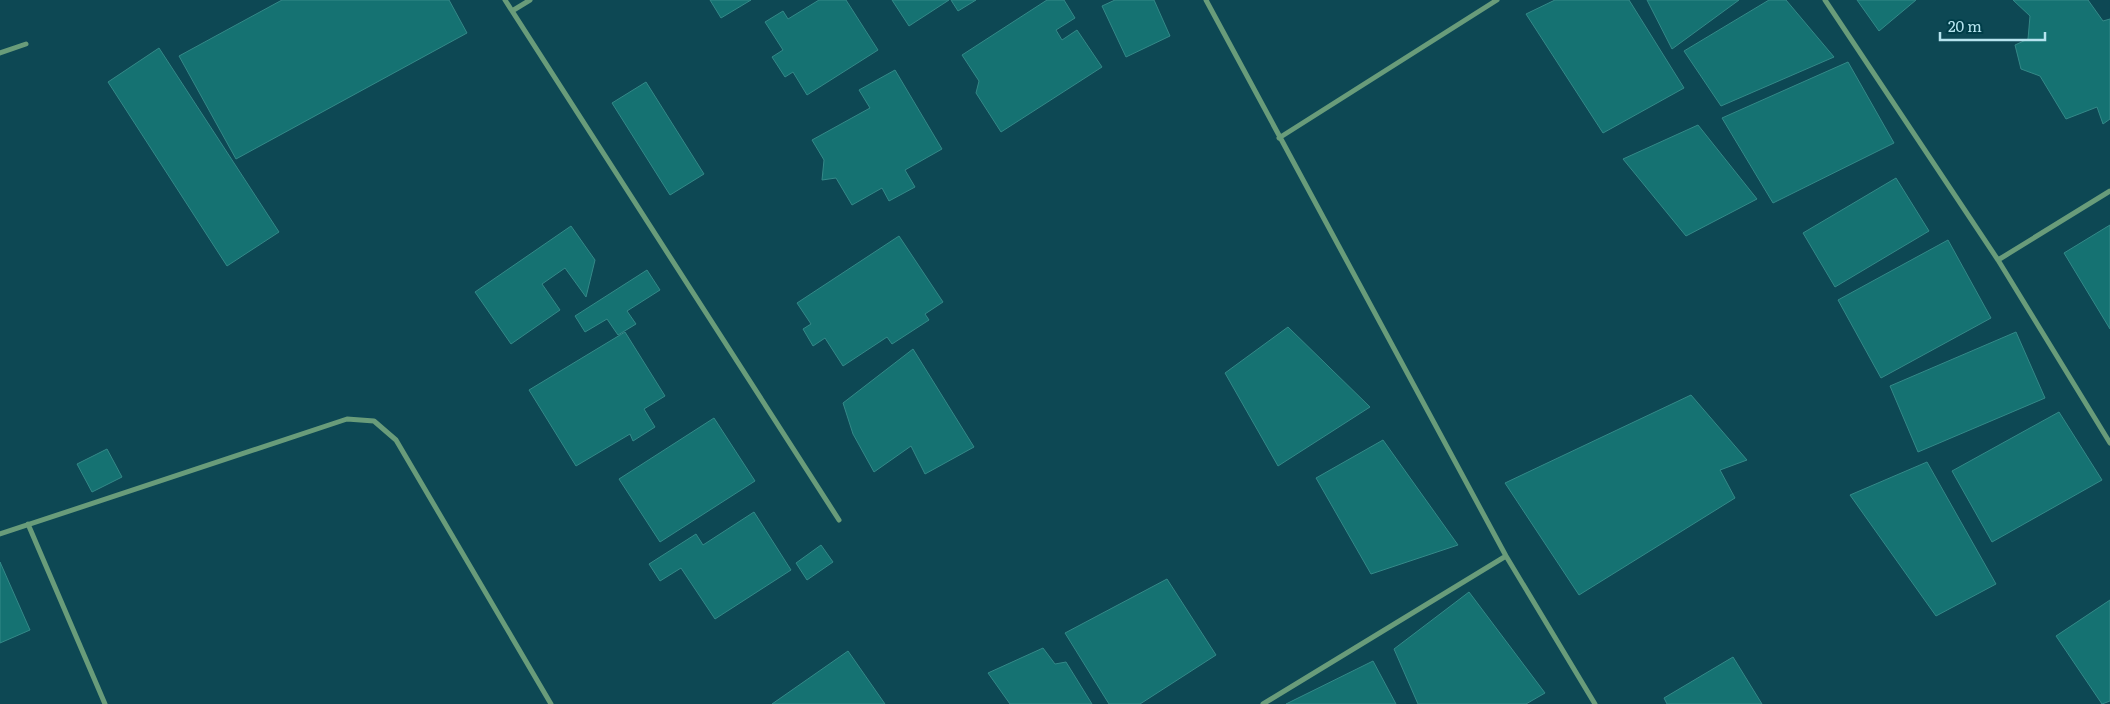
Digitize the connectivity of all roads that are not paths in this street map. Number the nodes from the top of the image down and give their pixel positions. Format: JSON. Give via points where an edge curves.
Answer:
{"nodes":[{"id":1,"x":505,"y":0,"type":"edge"},
{"id":2,"x":530,"y":0,"type":"edge"},
{"id":3,"x":1206,"y":0,"type":"edge"},
{"id":4,"x":1497,"y":0,"type":"edge"},
{"id":5,"x":1824,"y":0,"type":"edge"},
{"id":6,"x":512,"y":11,"type":"junction"},
{"id":7,"x":26,"y":44,"type":"dead end"},
{"id":8,"x":0,"y":53,"type":"edge"},
{"id":9,"x":1279,"y":138,"type":"junction"},
{"id":10,"x":2110,"y":191,"type":"edge"},
{"id":11,"x":1998,"y":260,"type":"junction"},
{"id":12,"x":2110,"y":443,"type":"edge"},
{"id":13,"x":839,"y":520,"type":"dead end"},
{"id":14,"x":28,"y":524,"type":"junction"},
{"id":15,"x":0,"y":534,"type":"edge"},
{"id":16,"x":1506,"y":556,"type":"junction"},
{"id":17,"x":105,"y":704,"type":"edge"},
{"id":18,"x":551,"y":704,"type":"edge"},
{"id":19,"x":1263,"y":704,"type":"edge"},
{"id":20,"x":1594,"y":704,"type":"edge"}],
"edges":[{"from":1,"to":6,"type":"street"},
{"from":2,"to":6,"type":"street"},
{"from":3,"to":9,"type":"street"},
{"from":4,"to":9,"type":"street"},
{"from":5,"to":11,"type":"street"},
{"from":6,"to":13,"type":"street"},
{"from":7,"to":8,"type":"street"},
{"from":9,"to":16,"type":"street"},
{"from":10,"to":11,"type":"street"},
{"from":11,"to":12,"type":"street"},
{"from":14,"to":15,"type":"street"},
{"from":14,"to":17,"type":"street"},
{"from":14,"to":18,"type":"street","via":[[346,419],[374,421],[396,440]]},
{"from":16,"to":19,"type":"street"},
{"from":16,"to":20,"type":"street"}]}
